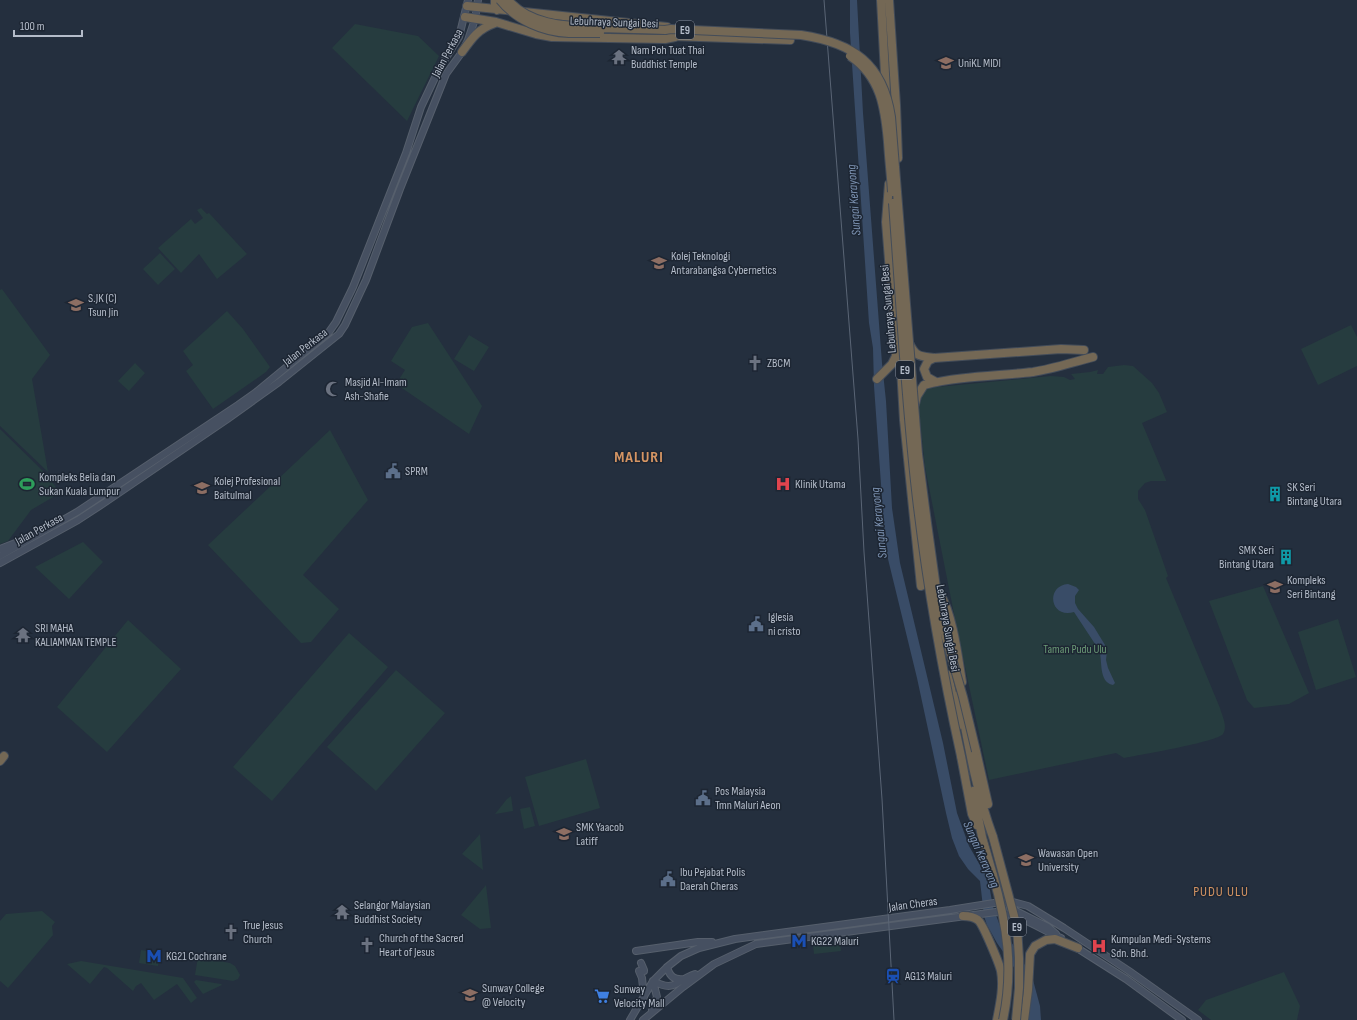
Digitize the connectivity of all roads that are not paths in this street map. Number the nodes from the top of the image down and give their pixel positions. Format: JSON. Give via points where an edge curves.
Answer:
{"nodes":[{"id":1,"x":494,"y":0,"type":"edge"},
{"id":2,"x":500,"y":0,"type":"edge"},
{"id":3,"x":508,"y":0,"type":"edge"},
{"id":4,"x":881,"y":0,"type":"edge"},
{"id":5,"x":889,"y":0,"type":"edge"},
{"id":6,"x":467,"y":3,"type":"edge"},
{"id":7,"x":478,"y":4,"type":"edge"},
{"id":8,"x":497,"y":10,"type":"junction"},
{"id":9,"x":543,"y":15,"type":"junction"},
{"id":10,"x":465,"y":17,"type":"junction"},
{"id":11,"x":475,"y":19,"type":"junction"},
{"id":12,"x":496,"y":22,"type":"junction"},
{"id":13,"x":671,"y":29,"type":"junction"},
{"id":14,"x":543,"y":36,"type":"junction"},
{"id":15,"x":675,"y":37,"type":"junction"},
{"id":16,"x":462,"y":52,"type":"junction"},
{"id":17,"x":889,"y":184,"type":"junction"},
{"id":18,"x":349,"y":316,"type":"junction"},
{"id":19,"x":329,"y":332,"type":"junction"},
{"id":20,"x":909,"y":342,"type":"junction"},
{"id":21,"x":1084,"y":350,"type":"dead end"},
{"id":22,"x":1093,"y":357,"type":"dead end"},
{"id":23,"x":934,"y":358,"type":"junction"},
{"id":24,"x":877,"y":379,"type":"dead end"},
{"id":25,"x":936,"y":382,"type":"junction"},
{"id":26,"x":914,"y":413,"type":"junction"},
{"id":27,"x":915,"y":530,"type":"junction"},
{"id":28,"x":33,"y":537,"type":"junction"},
{"id":29,"x":0,"y":549,"type":"edge"},
{"id":30,"x":0,"y":556,"type":"edge"},
{"id":31,"x":0,"y":563,"type":"edge"},
{"id":32,"x":921,"y":586,"type":"dead end"},
{"id":33,"x":940,"y":594,"type":"junction"},
{"id":34,"x":961,"y":723,"type":"junction"},
{"id":35,"x":971,"y":741,"type":"dead end"},
{"id":36,"x":992,"y":836,"type":"junction"},
{"id":37,"x":983,"y":842,"type":"junction"},
{"id":38,"x":1003,"y":893,"type":"dead end"},
{"id":39,"x":1005,"y":902,"type":"junction"},
{"id":40,"x":995,"y":903,"type":"junction"},
{"id":41,"x":1020,"y":903,"type":"junction"},
{"id":42,"x":1015,"y":913,"type":"junction"},
{"id":43,"x":963,"y":916,"type":"junction"},
{"id":44,"x":718,"y":943,"type":"junction"},
{"id":45,"x":1078,"y":948,"type":"junction"},
{"id":46,"x":636,"y":951,"type":"dead end"},
{"id":47,"x":641,"y":963,"type":"dead end"},
{"id":48,"x":667,"y":967,"type":"junction"},
{"id":49,"x":699,"y":974,"type":"junction"},
{"id":50,"x":686,"y":978,"type":"junction"},
{"id":51,"x":654,"y":981,"type":"junction"},
{"id":52,"x":644,"y":997,"type":"junction"},
{"id":53,"x":650,"y":1013,"type":"junction"},
{"id":54,"x":630,"y":1020,"type":"edge"},
{"id":55,"x":643,"y":1020,"type":"edge"},
{"id":56,"x":997,"y":1020,"type":"edge"},
{"id":57,"x":1003,"y":1020,"type":"edge"},
{"id":58,"x":1016,"y":1020,"type":"edge"},
{"id":59,"x":1024,"y":1020,"type":"edge"},
{"id":60,"x":1182,"y":1020,"type":"edge"},
{"id":61,"x":1198,"y":1020,"type":"edge"}],
"edges":[{"from":1,"to":8,"type":"highway"},
{"from":2,"to":15,"type":"highway","name":"Lebuhraya Sungai Besi","number":"E9","bridge":true,"via":[[507,9],[527,22],[556,31]]},
{"from":3,"to":13,"type":"highway","name":"Lebuhraya Sungai Besi","number":"E9","bridge":true,"via":[[537,20],[556,25]]},
{"from":4,"to":17,"type":"highway","number":"E9"},
{"from":5,"to":20,"type":"highway","number":"E9","via":[[900,223]]},
{"from":6,"to":7,"type":"highway"},
{"from":6,"to":10,"type":"main road","name":"Jalan Perkasa"},
{"from":7,"to":8,"type":"highway"},
{"from":7,"to":11,"type":"main road","name":"Jalan Perkasa"},
{"from":8,"to":9,"type":"highway"},
{"from":9,"to":13,"type":"highway","via":[[665,26]]},
{"from":9,"to":14,"type":"highway","via":[[534,22],[534,28]]},
{"from":10,"to":11,"type":"highway"},
{"from":10,"to":19,"type":"main road","name":"Jalan Perkasa","via":[[459,37],[439,69],[421,107],[406,153],[353,287]]},
{"from":11,"to":12,"type":"highway"},
{"from":11,"to":16,"type":"main road","name":"Jalan Perkasa"},
{"from":12,"to":14,"type":"highway"},
{"from":12,"to":16,"type":"highway","via":[[480,30]]},
{"from":13,"to":36,"type":"highway","name":"Lebuhraya Sungai Besi","number":"E9","bridge":true,"via":[[801,35],[827,40],[864,59],[886,93],[892,129],[918,454],[933,568],[946,638],[976,750]]},
{"from":14,"to":15,"type":"highway","via":[[631,39]]},
{"from":15,"to":37,"type":"highway","name":"Lebuhraya Sungai Besi","number":"E9","bridge":true,"via":[[816,42],[854,59],[868,73],[880,93],[885,113],[910,432],[926,564],[943,673],[972,814]]},
{"from":16,"to":18,"type":"main road","name":"Jalan Perkasa","via":[[445,78],[366,280]]},
{"from":17,"to":24,"type":"highway","via":[[886,222],[895,360]]},
{"from":17,"to":27,"type":"highway","number":"E9","via":[[904,420]]},
{"from":18,"to":19,"type":"main road","via":[[335,332]]},
{"from":18,"to":31,"type":"main road","name":"Jalan Perkasa","via":[[336,338],[226,420],[78,520]]},
{"from":19,"to":28,"type":"main road","name":"Jalan Perkasa","via":[[246,399],[87,506]]},
{"from":20,"to":23,"type":"highway","via":[[919,356]]},
{"from":20,"to":26,"type":"highway","number":"E9"},
{"from":21,"to":23,"type":"highway"},
{"from":22,"to":25,"type":"highway","via":[[1034,372]]},
{"from":23,"to":25,"type":"highway","via":[[928,361],[924,369],[927,377]]},
{"from":25,"to":26,"type":"highway","via":[[924,385],[917,396]]},
{"from":26,"to":33,"type":"highway","number":"E9"},
{"from":27,"to":32,"type":"highway"},
{"from":27,"to":34,"type":"highway","number":"E9","via":[[924,578]]},
{"from":28,"to":29,"type":"main road"},
{"from":28,"to":30,"type":"main road","name":"Jalan Perkasa"},
{"from":33,"to":34,"type":"highway","number":"E9"},
{"from":33,"to":35,"type":"highway","via":[[946,604],[953,635]]},
{"from":34,"to":36,"type":"highway","number":"E9"},
{"from":34,"to":37,"type":"highway","number":"E9"},
{"from":36,"to":58,"type":"highway","name":"Lebuhraya Sungai Besi","number":"E9","bridge":true,"via":[[1017,927],[1019,988]]},
{"from":37,"to":57,"type":"highway","name":"Lebuhraya Sungai Besi","number":"E9","bridge":true,"via":[[999,898],[1008,943],[1009,976]]},
{"from":38,"to":40,"type":"main road"},
{"from":39,"to":40,"type":"main road","name":"Jalan Cheras"},
{"from":39,"to":41,"type":"main road","name":"Jalan Cheras"},
{"from":39,"to":42,"type":"main road"},
{"from":40,"to":44,"type":"main road","name":"Jalan Cheras","via":[[759,935]]},
{"from":41,"to":42,"type":"main road"},
{"from":41,"to":61,"type":"main road","name":"Jalan Cheras","via":[[1034,909]]},
{"from":42,"to":43,"type":"main road","name":"Jalan Cheras","via":[[996,912]]},
{"from":42,"to":45,"type":"main road","via":[[1048,927]]},
{"from":43,"to":49,"type":"main road","name":"Jalan Cheras","via":[[756,944]]},
{"from":43,"to":56,"type":"highway","via":[[979,921],[999,963],[1002,992]]},
{"from":44,"to":46,"type":"main road","via":[[698,942]]},
{"from":44,"to":48,"type":"main road","name":"Jalan Cheras","via":[[681,956]]},
{"from":45,"to":59,"type":"highway","via":[[1055,939],[1042,941],[1035,946],[1030,954]]},
{"from":45,"to":60,"type":"main road"},
{"from":47,"to":52,"type":"main road","via":[[644,971],[639,971]]},
{"from":48,"to":50,"type":"main road","via":[[673,978]]},
{"from":48,"to":51,"type":"main road","name":"Jalan Cheras"},
{"from":49,"to":50,"type":"main road"},
{"from":49,"to":53,"type":"main road","name":"Jalan Cheras"},
{"from":50,"to":51,"type":"main road","via":[[671,986]]},
{"from":51,"to":52,"type":"main road","name":"Jalan Cheras"},
{"from":51,"to":53,"type":"main road","via":[[657,997]]},
{"from":52,"to":54,"type":"main road","name":"Jalan Cheras"},
{"from":53,"to":55,"type":"main road","name":"Jalan Cheras"}]}
